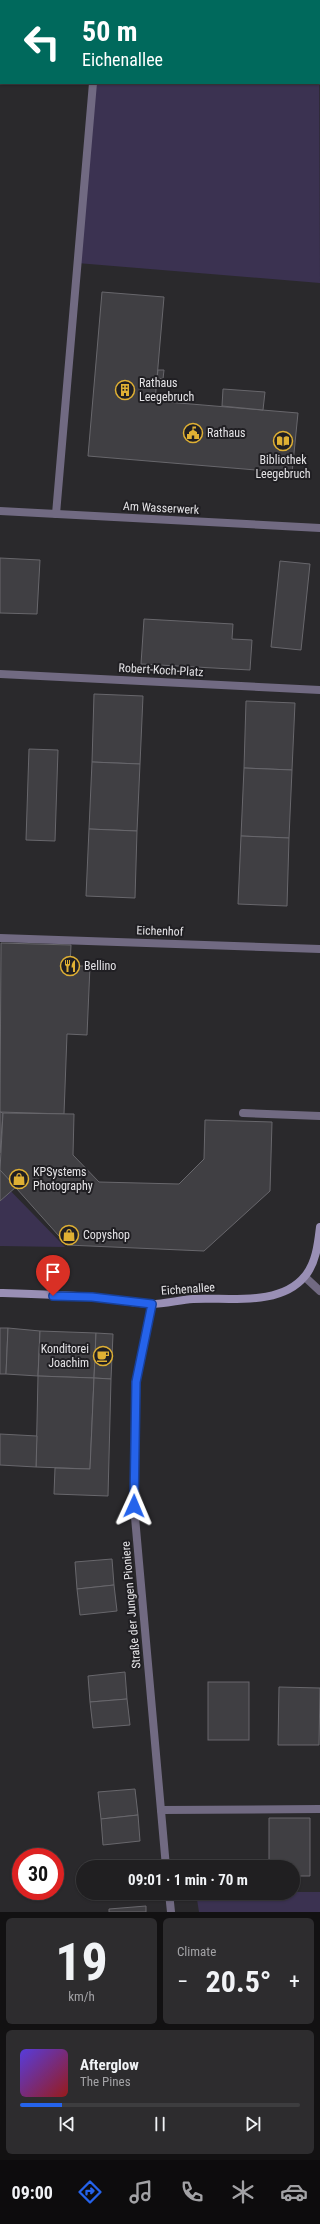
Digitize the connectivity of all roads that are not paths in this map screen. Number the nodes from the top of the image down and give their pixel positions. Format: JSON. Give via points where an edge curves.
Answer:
{"nodes":[{"id":1,"x":93,"y":84,"type":"edge"},
{"id":2,"x":0,"y":511,"type":"edge"},
{"id":3,"x":56,"y":514,"type":"junction"},
{"id":4,"x":320,"y":528,"type":"edge"},
{"id":5,"x":0,"y":674,"type":"edge"},
{"id":6,"x":320,"y":690,"type":"edge"},
{"id":7,"x":0,"y":938,"type":"edge"},
{"id":8,"x":320,"y":949,"type":"edge"},
{"id":9,"x":243,"y":1113,"type":"dead end"},
{"id":10,"x":320,"y":1116,"type":"edge"},
{"id":11,"x":320,"y":1228,"type":"edge"},
{"id":12,"x":305,"y":1277,"type":"junction"},
{"id":13,"x":320,"y":1291,"type":"edge"},
{"id":14,"x":0,"y":1293,"type":"edge"},
{"id":15,"x":152,"y":1304,"type":"junction"},
{"id":16,"x":320,"y":1809,"type":"edge"},
{"id":17,"x":161,"y":1810,"type":"junction"},
{"id":18,"x":165,"y":1860,"type":"edge"},
{"id":19,"x":170,"y":1900,"type":"edge"},
{"id":20,"x":171,"y":1912,"type":"edge"}],
"edges":[{"from":1,"to":3,"type":"street"},
{"from":2,"to":3,"type":"street","name":"Am Wasserwerk"},
{"from":3,"to":4,"type":"street","name":"Am Wasserwerk"},
{"from":5,"to":6,"type":"street","name":"Robert-Koch-Platz"},
{"from":7,"to":8,"type":"street","name":"Eichenhof"},
{"from":9,"to":10,"type":"street"},
{"from":11,"to":12,"type":"street","via":[[312,1266]]},
{"from":12,"to":13,"type":"street"},
{"from":12,"to":15,"type":"street","name":"Eichenallee","via":[[276,1294],[254,1298],[194,1299]]},
{"from":14,"to":15,"type":"street","name":"Eichenallee","via":[[92,1297]]},
{"from":15,"to":17,"type":"street","name":"Straße der Jungen Pioniere","via":[[136,1382],[134,1506]]},
{"from":16,"to":17,"type":"street"},
{"from":17,"to":18,"type":"street","name":"Straße der Jungen Pioniere"},
{"from":19,"to":20,"type":"street"}]}
